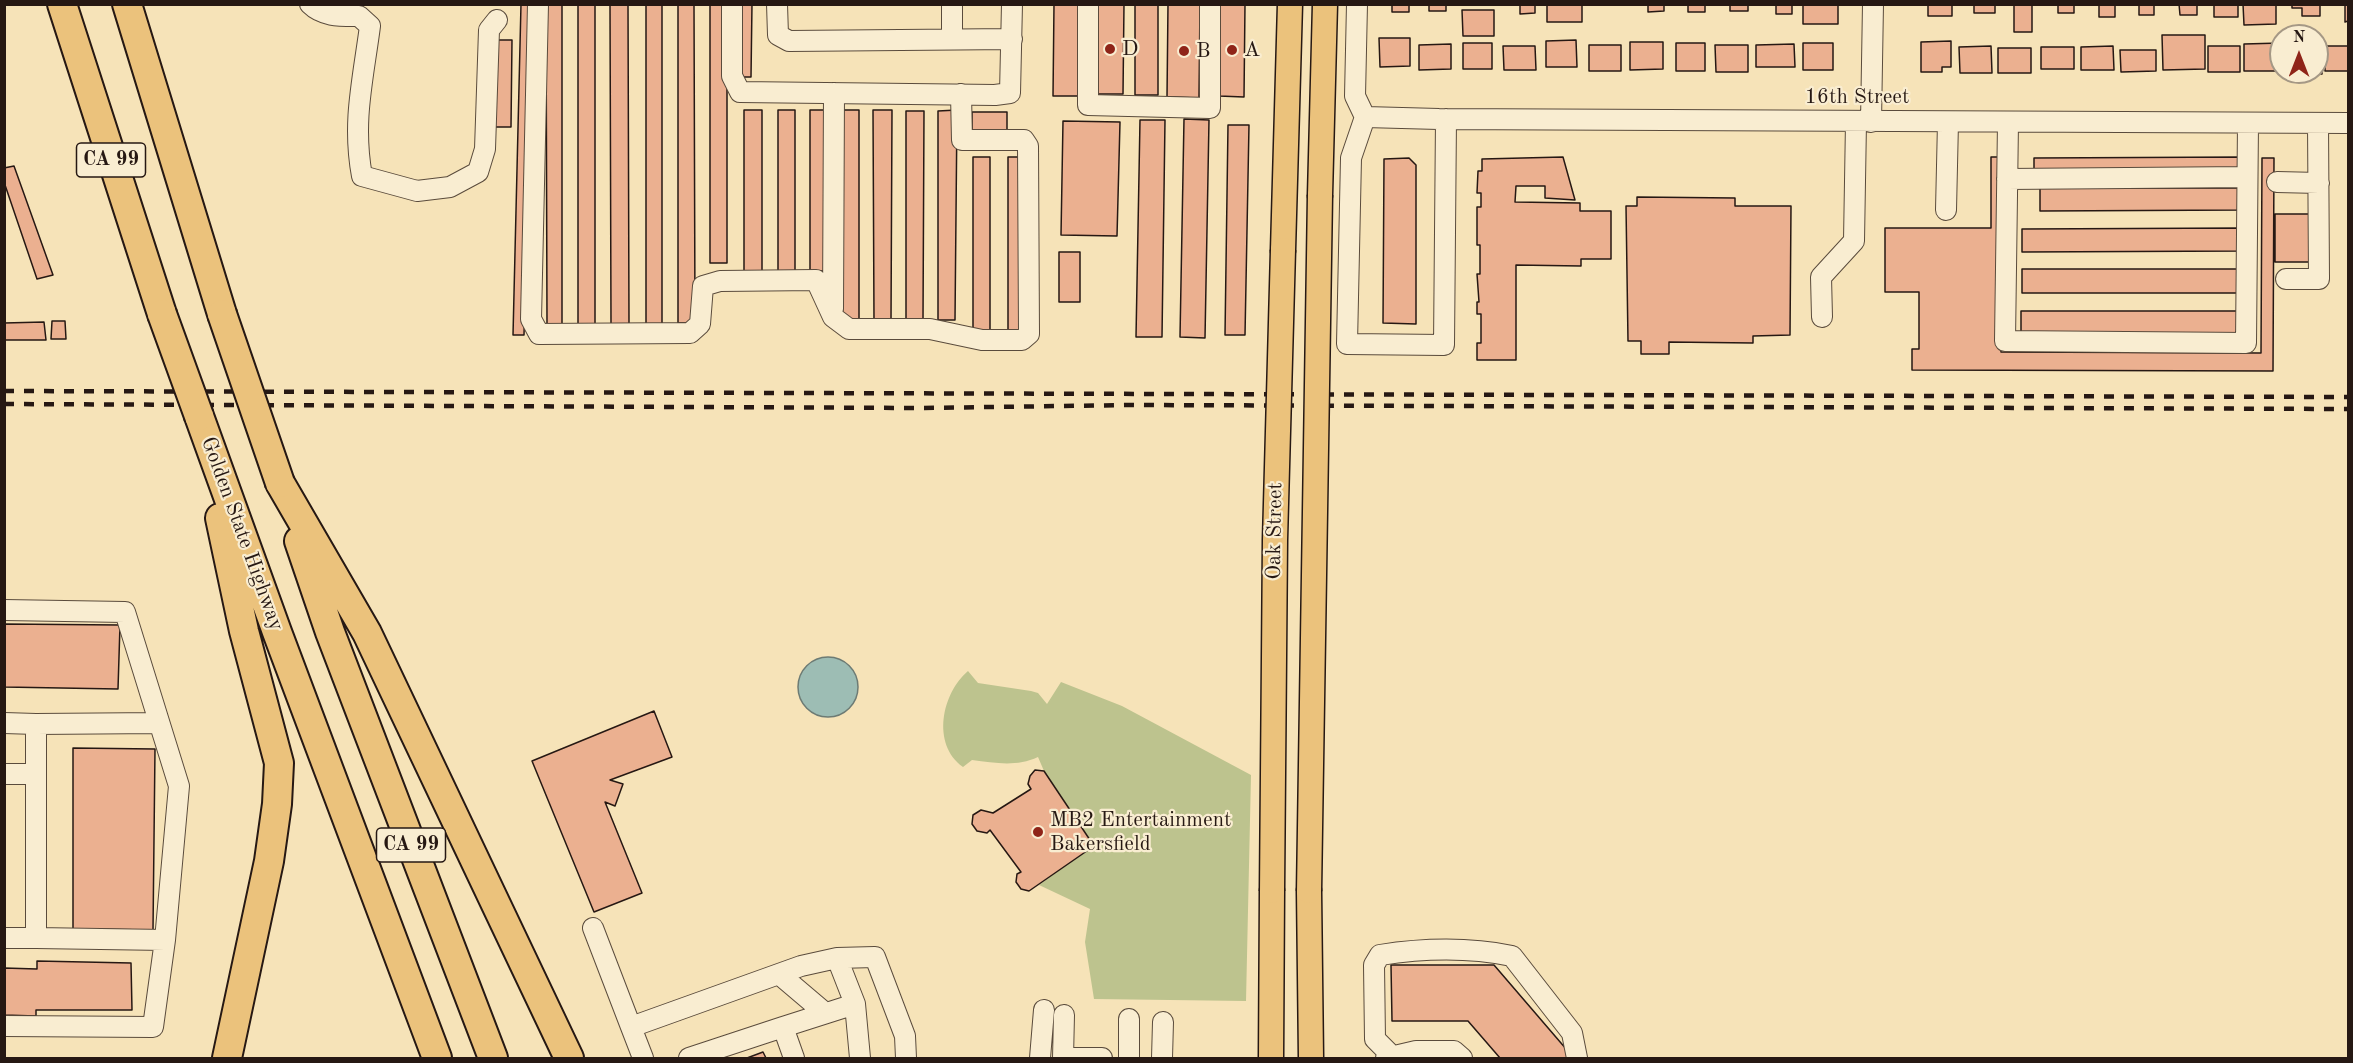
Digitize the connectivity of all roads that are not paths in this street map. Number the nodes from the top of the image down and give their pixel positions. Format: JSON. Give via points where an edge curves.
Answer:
{"nodes":[{"id":1,"x":62,"y":4,"type":"edge"},
{"id":2,"x":127,"y":4,"type":"edge"},
{"id":3,"x":310,"y":4,"type":"edge"},
{"id":4,"x":538,"y":4,"type":"edge"},
{"id":5,"x":732,"y":4,"type":"edge"},
{"id":6,"x":777,"y":4,"type":"edge"},
{"id":7,"x":952,"y":4,"type":"edge"},
{"id":8,"x":1012,"y":4,"type":"edge"},
{"id":9,"x":1088,"y":4,"type":"edge"},
{"id":10,"x":1210,"y":4,"type":"edge"},
{"id":11,"x":1290,"y":4,"type":"edge"},
{"id":12,"x":1325,"y":4,"type":"edge"},
{"id":13,"x":1357,"y":4,"type":"edge"},
{"id":14,"x":1873,"y":4,"type":"edge"},
{"id":15,"x":497,"y":20,"type":"dead end"},
{"id":16,"x":952,"y":39,"type":"junction"},
{"id":17,"x":1012,"y":39,"type":"junction"},
{"id":18,"x":834,"y":93,"type":"junction"},
{"id":19,"x":961,"y":94,"type":"junction"},
{"id":20,"x":1365,"y":117,"type":"junction"},
{"id":21,"x":1446,"y":120,"type":"junction"},
{"id":22,"x":1864,"y":122,"type":"junction"},
{"id":23,"x":1948,"y":122,"type":"junction"},
{"id":24,"x":2008,"y":122,"type":"junction"},
{"id":25,"x":2248,"y":123,"type":"junction"},
{"id":26,"x":2318,"y":123,"type":"junction"},
{"id":27,"x":2349,"y":123,"type":"edge"},
{"id":28,"x":2247,"y":177,"type":"junction"},
{"id":29,"x":2007,"y":178,"type":"junction"},
{"id":30,"x":2277,"y":182,"type":"dead end"},
{"id":31,"x":2319,"y":183,"type":"junction"},
{"id":32,"x":1946,"y":210,"type":"dead end"},
{"id":33,"x":2286,"y":279,"type":"dead end"},
{"id":34,"x":833,"y":316,"type":"junction"},
{"id":35,"x":1822,"y":317,"type":"dead end"},
{"id":36,"x":199,"y":416,"type":"junction"},
{"id":37,"x":280,"y":483,"type":"junction"},
{"id":38,"x":4,"y":610,"type":"edge"},
{"id":39,"x":4,"y":723,"type":"edge"},
{"id":40,"x":159,"y":723,"type":"junction"},
{"id":41,"x":36,"y":724,"type":"junction"},
{"id":42,"x":4,"y":774,"type":"edge"},
{"id":43,"x":36,"y":774,"type":"junction"},
{"id":44,"x":593,"y":928,"type":"dead end"},
{"id":45,"x":4,"y":938,"type":"edge"},
{"id":46,"x":36,"y":938,"type":"junction"},
{"id":47,"x":165,"y":940,"type":"junction"},
{"id":48,"x":837,"y":958,"type":"junction"},
{"id":49,"x":779,"y":974,"type":"junction"},
{"id":50,"x":855,"y":1004,"type":"junction"},
{"id":51,"x":1044,"y":1010,"type":"dead end"},
{"id":52,"x":825,"y":1013,"type":"junction"},
{"id":53,"x":1064,"y":1015,"type":"dead end"},
{"id":54,"x":1129,"y":1019,"type":"dead end"},
{"id":55,"x":1163,"y":1022,"type":"dead end"},
{"id":56,"x":4,"y":1026,"type":"edge"},
{"id":57,"x":631,"y":1027,"type":"junction"},
{"id":58,"x":783,"y":1027,"type":"junction"},
{"id":59,"x":1063,"y":1058,"type":"edge"},
{"id":60,"x":1390,"y":1058,"type":"edge"},
{"id":61,"x":227,"y":1059,"type":"edge"},
{"id":62,"x":437,"y":1059,"type":"edge"},
{"id":63,"x":493,"y":1059,"type":"edge"},
{"id":64,"x":570,"y":1059,"type":"edge"},
{"id":65,"x":643,"y":1059,"type":"edge"},
{"id":66,"x":688,"y":1059,"type":"edge"},
{"id":67,"x":794,"y":1059,"type":"edge"},
{"id":68,"x":860,"y":1059,"type":"edge"},
{"id":69,"x":906,"y":1059,"type":"edge"},
{"id":70,"x":1040,"y":1059,"type":"edge"},
{"id":71,"x":1102,"y":1059,"type":"edge"},
{"id":72,"x":1129,"y":1059,"type":"edge"},
{"id":73,"x":1162,"y":1059,"type":"edge"},
{"id":74,"x":1271,"y":1059,"type":"edge"},
{"id":75,"x":1311,"y":1059,"type":"edge"},
{"id":76,"x":1462,"y":1059,"type":"edge"},
{"id":77,"x":1577,"y":1059,"type":"edge"}],
"edges":[{"from":1,"to":36,"type":"highway","name":"Golden State Highway","number":"CA 99","bridge":true},
{"from":2,"to":37,"type":"highway","number":"CA 99","bridge":true,"via":[[222,314]]},
{"from":3,"to":15,"type":"street","via":[[337,17],[358,16],[370,26],[357,121],[362,176],[417,190],[450,187],[478,172],[485,149],[489,30]]},
{"from":4,"to":34,"type":"street","via":[[531,319],[539,334],[690,333],[700,324],[703,286],[720,281],[816,280]]},
{"from":5,"to":18,"type":"street","via":[[732,76],[740,92]]},
{"from":6,"to":16,"type":"street","via":[[778,35],[789,40]]},
{"from":7,"to":16,"type":"street"},
{"from":8,"to":17,"type":"street"},
{"from":9,"to":10,"type":"street","via":[[1088,105],[1210,108]]},
{"from":11,"to":74,"type":"main road","name":"Oak Street","bridge":true,"via":[[1275,530]]},
{"from":12,"to":75,"type":"main road","name":"Oak Street","bridge":true,"via":[[1309,891]]},
{"from":13,"to":20,"type":"street","via":[[1356,96]]},
{"from":14,"to":22,"type":"street"},
{"from":16,"to":17,"type":"street"},
{"from":17,"to":19,"type":"street","via":[[1010,93]]},
{"from":18,"to":19,"type":"street"},
{"from":18,"to":34,"type":"street"},
{"from":19,"to":34,"type":"street","via":[[962,140],[1024,140],[1028,146],[1029,334],[1022,340],[982,340],[930,329],[849,329]]},
{"from":20,"to":21,"type":"street","name":"16th Street"},
{"from":20,"to":21,"type":"street","via":[[1351,158],[1347,344],[1444,345]]},
{"from":21,"to":22,"type":"street","name":"16th Street"},
{"from":22,"to":23,"type":"street","name":"16th Street"},
{"from":22,"to":35,"type":"street","via":[[1854,241],[1821,277]]},
{"from":23,"to":24,"type":"street","name":"16th Street"},
{"from":23,"to":32,"type":"street"},
{"from":24,"to":25,"type":"street","name":"16th Street"},
{"from":24,"to":29,"type":"street"},
{"from":25,"to":26,"type":"street","name":"16th Street"},
{"from":25,"to":28,"type":"street"},
{"from":26,"to":27,"type":"street","name":"16th Street"},
{"from":26,"to":31,"type":"street"},
{"from":28,"to":29,"type":"street"},
{"from":28,"to":29,"type":"street","via":[[2246,343],[2005,341]]},
{"from":30,"to":31,"type":"street"},
{"from":31,"to":33,"type":"street","via":[[2319,279]]},
{"from":36,"to":61,"type":"highway","via":[[244,631],[279,763],[268,861]]},
{"from":36,"to":62,"type":"highway","name":"Golden State Highway","number":"CA 99"},
{"from":37,"to":63,"type":"highway","number":"CA 99","via":[[330,633]]},
{"from":37,"to":64,"type":"highway","via":[[367,633]]},
{"from":38,"to":40,"type":"street","via":[[125,612]]},
{"from":39,"to":41,"type":"street"},
{"from":40,"to":41,"type":"street"},
{"from":40,"to":47,"type":"street","via":[[179,786]]},
{"from":41,"to":43,"type":"street"},
{"from":42,"to":43,"type":"street"},
{"from":43,"to":46,"type":"street"},
{"from":44,"to":57,"type":"street"},
{"from":45,"to":46,"type":"street"},
{"from":46,"to":47,"type":"street"},
{"from":47,"to":56,"type":"street","via":[[153,1027]]},
{"from":48,"to":49,"type":"street"},
{"from":48,"to":50,"type":"street"},
{"from":48,"to":69,"type":"street","via":[[875,957],[905,1036]]},
{"from":49,"to":52,"type":"street"},
{"from":49,"to":57,"type":"street"},
{"from":50,"to":52,"type":"street"},
{"from":50,"to":68,"type":"street"},
{"from":51,"to":70,"type":"street"},
{"from":52,"to":58,"type":"street"},
{"from":53,"to":59,"type":"street"},
{"from":54,"to":72,"type":"street"},
{"from":55,"to":73,"type":"street"},
{"from":57,"to":65,"type":"street"},
{"from":58,"to":66,"type":"street"},
{"from":58,"to":67,"type":"street"},
{"from":59,"to":71,"type":"street"},
{"from":60,"to":76,"type":"street","via":[[1416,1051],[1454,1051]]},
{"from":60,"to":77,"type":"street","via":[[1375,1039],[1374,965],[1380,956],[1406,951],[1478,949],[1512,956],[1572,1033]]}]}
